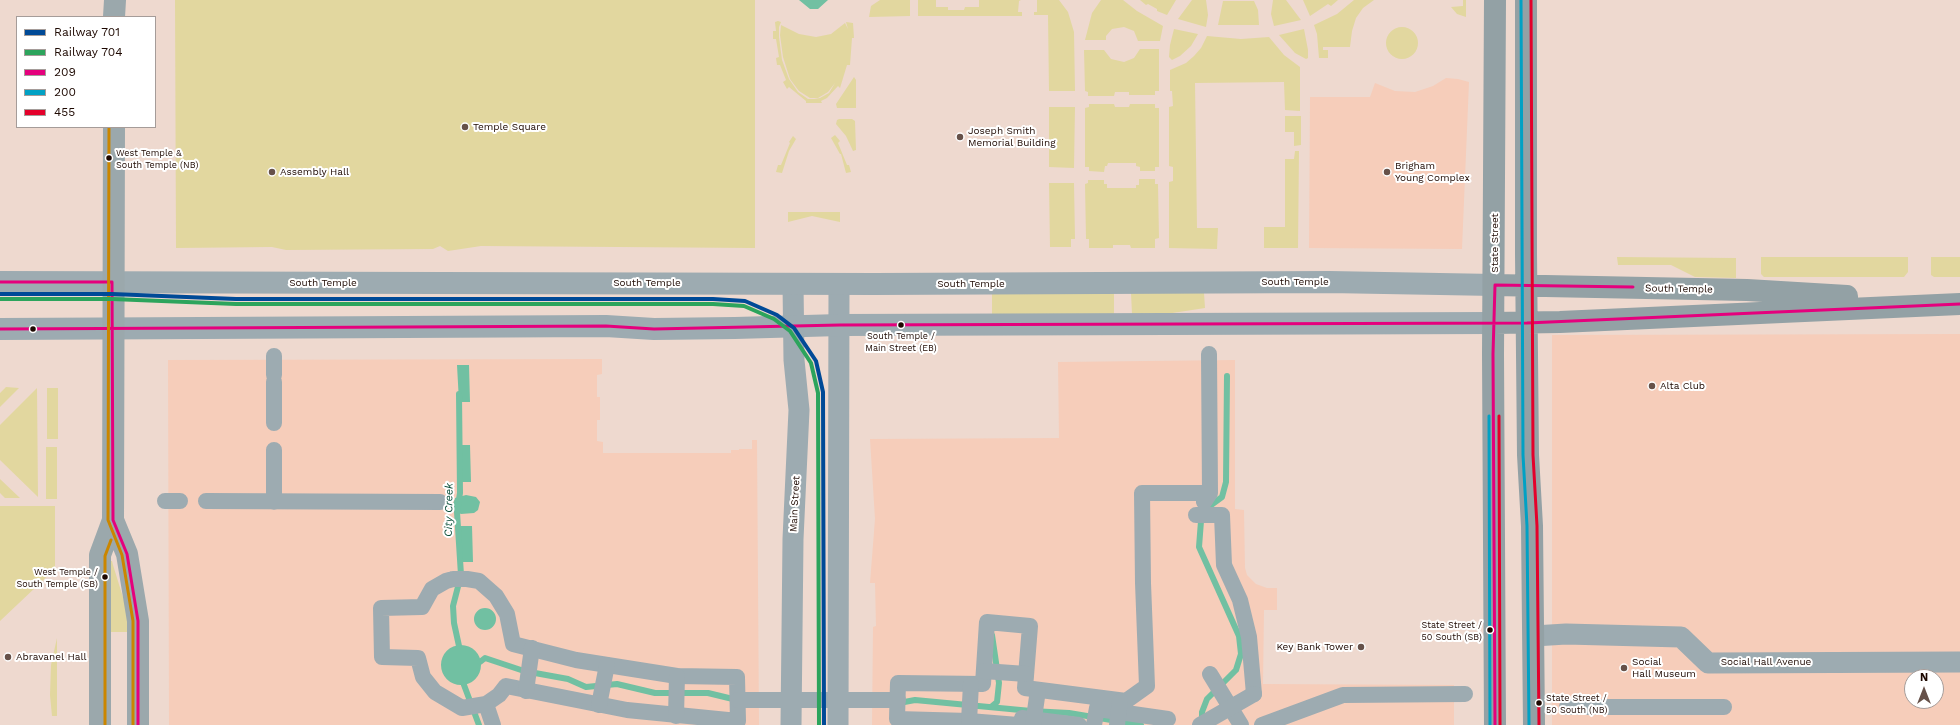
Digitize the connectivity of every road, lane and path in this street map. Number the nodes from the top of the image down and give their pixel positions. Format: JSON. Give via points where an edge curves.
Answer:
{"nodes":[{"id":1,"x":115,"y":0,"type":"edge"},
{"id":2,"x":1495,"y":0,"type":"edge"},
{"id":3,"x":1526,"y":0,"type":"edge"},
{"id":4,"x":114,"y":16,"type":"edge"},
{"id":5,"x":114,"y":128,"type":"edge"},
{"id":6,"x":0,"y":282,"type":"edge"},
{"id":7,"x":112,"y":282,"type":"junction"},
{"id":8,"x":793,"y":284,"type":"junction"},
{"id":9,"x":839,"y":284,"type":"junction"},
{"id":10,"x":1495,"y":285,"type":"junction"},
{"id":11,"x":1526,"y":285,"type":"junction"},
{"id":12,"x":1951,"y":304,"type":"edge"},
{"id":13,"x":1494,"y":323,"type":"junction"},
{"id":14,"x":1527,"y":323,"type":"junction"},
{"id":15,"x":794,"y":325,"type":"junction"},
{"id":16,"x":840,"y":325,"type":"junction"},
{"id":17,"x":0,"y":328,"type":"edge"},
{"id":18,"x":112,"y":328,"type":"junction"},
{"id":19,"x":1209,"y":354,"type":"dead end"},
{"id":20,"x":274,"y":356,"type":"dead end"},
{"id":21,"x":1210,"y":493,"type":"junction"},
{"id":22,"x":206,"y":501,"type":"dead end"},
{"id":23,"x":274,"y":502,"type":"junction"},
{"id":24,"x":440,"y":502,"type":"dead end"},
{"id":25,"x":113,"y":520,"type":"junction"},
{"id":26,"x":1534,"y":636,"type":"junction"},
{"id":27,"x":527,"y":652,"type":"junction"},
{"id":28,"x":1960,"y":662,"type":"edge"},
{"id":29,"x":607,"y":665,"type":"junction"},
{"id":30,"x":984,"y":671,"type":"junction"},
{"id":31,"x":1026,"y":674,"type":"junction"},
{"id":32,"x":677,"y":676,"type":"junction"},
{"id":33,"x":1212,"y":677,"type":"dead end"},
{"id":34,"x":738,"y":683,"type":"junction"},
{"id":35,"x":971,"y":684,"type":"junction"},
{"id":36,"x":520,"y":686,"type":"junction"},
{"id":37,"x":1038,"y":690,"type":"junction"},
{"id":38,"x":1465,"y":694,"type":"dead end"},
{"id":39,"x":898,"y":701,"type":"junction"},
{"id":40,"x":1120,"y":701,"type":"junction"},
{"id":41,"x":486,"y":704,"type":"junction"},
{"id":42,"x":599,"y":705,"type":"junction"},
{"id":43,"x":738,"y":707,"type":"junction"},
{"id":44,"x":1567,"y":707,"type":"dead end"},
{"id":45,"x":1724,"y":707,"type":"dead end"},
{"id":46,"x":1097,"y":708,"type":"junction"},
{"id":47,"x":676,"y":716,"type":"junction"},
{"id":48,"x":1168,"y":719,"type":"dead end"},
{"id":49,"x":969,"y":721,"type":"junction"},
{"id":50,"x":100,"y":725,"type":"edge"},
{"id":51,"x":138,"y":725,"type":"edge"},
{"id":52,"x":492,"y":725,"type":"edge"},
{"id":53,"x":791,"y":725,"type":"edge"},
{"id":54,"x":838,"y":725,"type":"edge"},
{"id":55,"x":1018,"y":725,"type":"edge"},
{"id":56,"x":1032,"y":725,"type":"edge"},
{"id":57,"x":1079,"y":725,"type":"edge"},
{"id":58,"x":1094,"y":725,"type":"edge"},
{"id":59,"x":1117,"y":725,"type":"edge"},
{"id":60,"x":1200,"y":725,"type":"edge"},
{"id":61,"x":1241,"y":725,"type":"edge"},
{"id":62,"x":1262,"y":725,"type":"edge"},
{"id":63,"x":1495,"y":725,"type":"edge"},
{"id":64,"x":1534,"y":725,"type":"edge"}],
"edges":[{"from":1,"to":4,"type":"main road"},
{"from":2,"to":10,"type":"main road","name":"State Street"},
{"from":3,"to":11,"type":"main road"},
{"from":5,"to":7,"type":"main road"},
{"from":6,"to":7,"type":"street","name":"South Temple"},
{"from":7,"to":8,"type":"street","name":"South Temple"},
{"from":7,"to":18,"type":"main road"},
{"from":8,"to":9,"type":"street","name":"South Temple"},
{"from":8,"to":15,"type":"street","name":"Main Street"},
{"from":9,"to":10,"type":"street","name":"South Temple","via":[[1329,282]]},
{"from":9,"to":16,"type":"street"},
{"from":10,"to":11,"type":"main road","name":"South Temple"},
{"from":10,"to":13,"type":"main road","name":"State Street"},
{"from":11,"to":12,"type":"main road","name":"South Temple","via":[[1763,291]]},
{"from":11,"to":14,"type":"main road"},
{"from":12,"to":14,"type":"main road","name":"South Temple"},
{"from":13,"to":14,"type":"main road","name":"South Temple"},
{"from":13,"to":16,"type":"street","name":"South Temple"},
{"from":13,"to":63,"type":"main road","name":"State Street"},
{"from":14,"to":26,"type":"main road"},
{"from":15,"to":16,"type":"street","name":"South Temple"},
{"from":15,"to":18,"type":"street","name":"South Temple","via":[[713,329],[606,326]]},
{"from":15,"to":53,"type":"street","name":"Main Street","via":[[794,360],[799,410],[793,539]]},
{"from":16,"to":54,"type":"street"},
{"from":17,"to":18,"type":"street","name":"South Temple"},
{"from":18,"to":25,"type":"main road"},
{"from":19,"to":21,"type":"street"},
{"from":20,"to":23,"type":"street"},
{"from":21,"to":40,"type":"street","via":[[1142,494],[1147,686],[1126,701]]},
{"from":21,"to":60,"type":"street","bridge":true,"via":[[1196,515],[1222,515],[1224,565],[1240,600],[1249,637],[1254,694]]},
{"from":22,"to":23,"type":"street"},
{"from":23,"to":24,"type":"street"},
{"from":25,"to":50,"type":"main road","via":[[100,555]]},
{"from":25,"to":51,"type":"main road","via":[[127,554],[138,620]]},
{"from":26,"to":28,"type":"street","name":"Social Hall Avenue","via":[[1566,634],[1681,637],[1708,663]]},
{"from":26,"to":64,"type":"main road"},
{"from":27,"to":29,"type":"street"},
{"from":27,"to":34,"type":"street","via":[[616,673],[672,681]]},
{"from":27,"to":36,"type":"street","bridge":true},
{"from":27,"to":41,"type":"street","via":[[513,644],[507,614],[496,596],[479,581],[446,581],[432,589],[422,607],[381,608],[382,657],[418,658],[423,677],[435,692],[462,708]]},
{"from":29,"to":32,"type":"street"},
{"from":29,"to":42,"type":"street","bridge":true},
{"from":30,"to":31,"type":"street","bridge":true},
{"from":30,"to":31,"type":"street","via":[[987,622],[1030,626]]},
{"from":30,"to":35,"type":"street","via":[[983,684]]},
{"from":31,"to":37,"type":"street","via":[[1025,688]]},
{"from":32,"to":34,"type":"street","via":[[737,677]]},
{"from":32,"to":47,"type":"street","bridge":true},
{"from":33,"to":61,"type":"street"},
{"from":34,"to":43,"type":"street"},
{"from":35,"to":39,"type":"street","via":[[898,683]]},
{"from":35,"to":49,"type":"street","bridge":true},
{"from":36,"to":41,"type":"street","via":[[506,686],[499,695]]},
{"from":36,"to":42,"type":"street"},
{"from":36,"to":43,"type":"street","via":[[664,709]]},
{"from":37,"to":40,"type":"street"},
{"from":37,"to":56,"type":"street","bridge":true},
{"from":38,"to":62,"type":"street","via":[[1343,695]]},
{"from":39,"to":43,"type":"street","bridge":true},
{"from":39,"to":46,"type":"street","via":[[954,692],[990,690],[996,631],[1023,634],[1019,681],[1025,695]]},
{"from":39,"to":49,"type":"street","via":[[897,719]]},
{"from":39,"to":57,"type":"street"},
{"from":40,"to":59,"type":"street","bridge":true},
{"from":41,"to":52,"type":"street"},
{"from":42,"to":47,"type":"street"},
{"from":43,"to":47,"type":"street","via":[[738,720]]},
{"from":44,"to":45,"type":"street"},
{"from":46,"to":48,"type":"street"},
{"from":46,"to":58,"type":"street"},
{"from":49,"to":55,"type":"street"}]}
